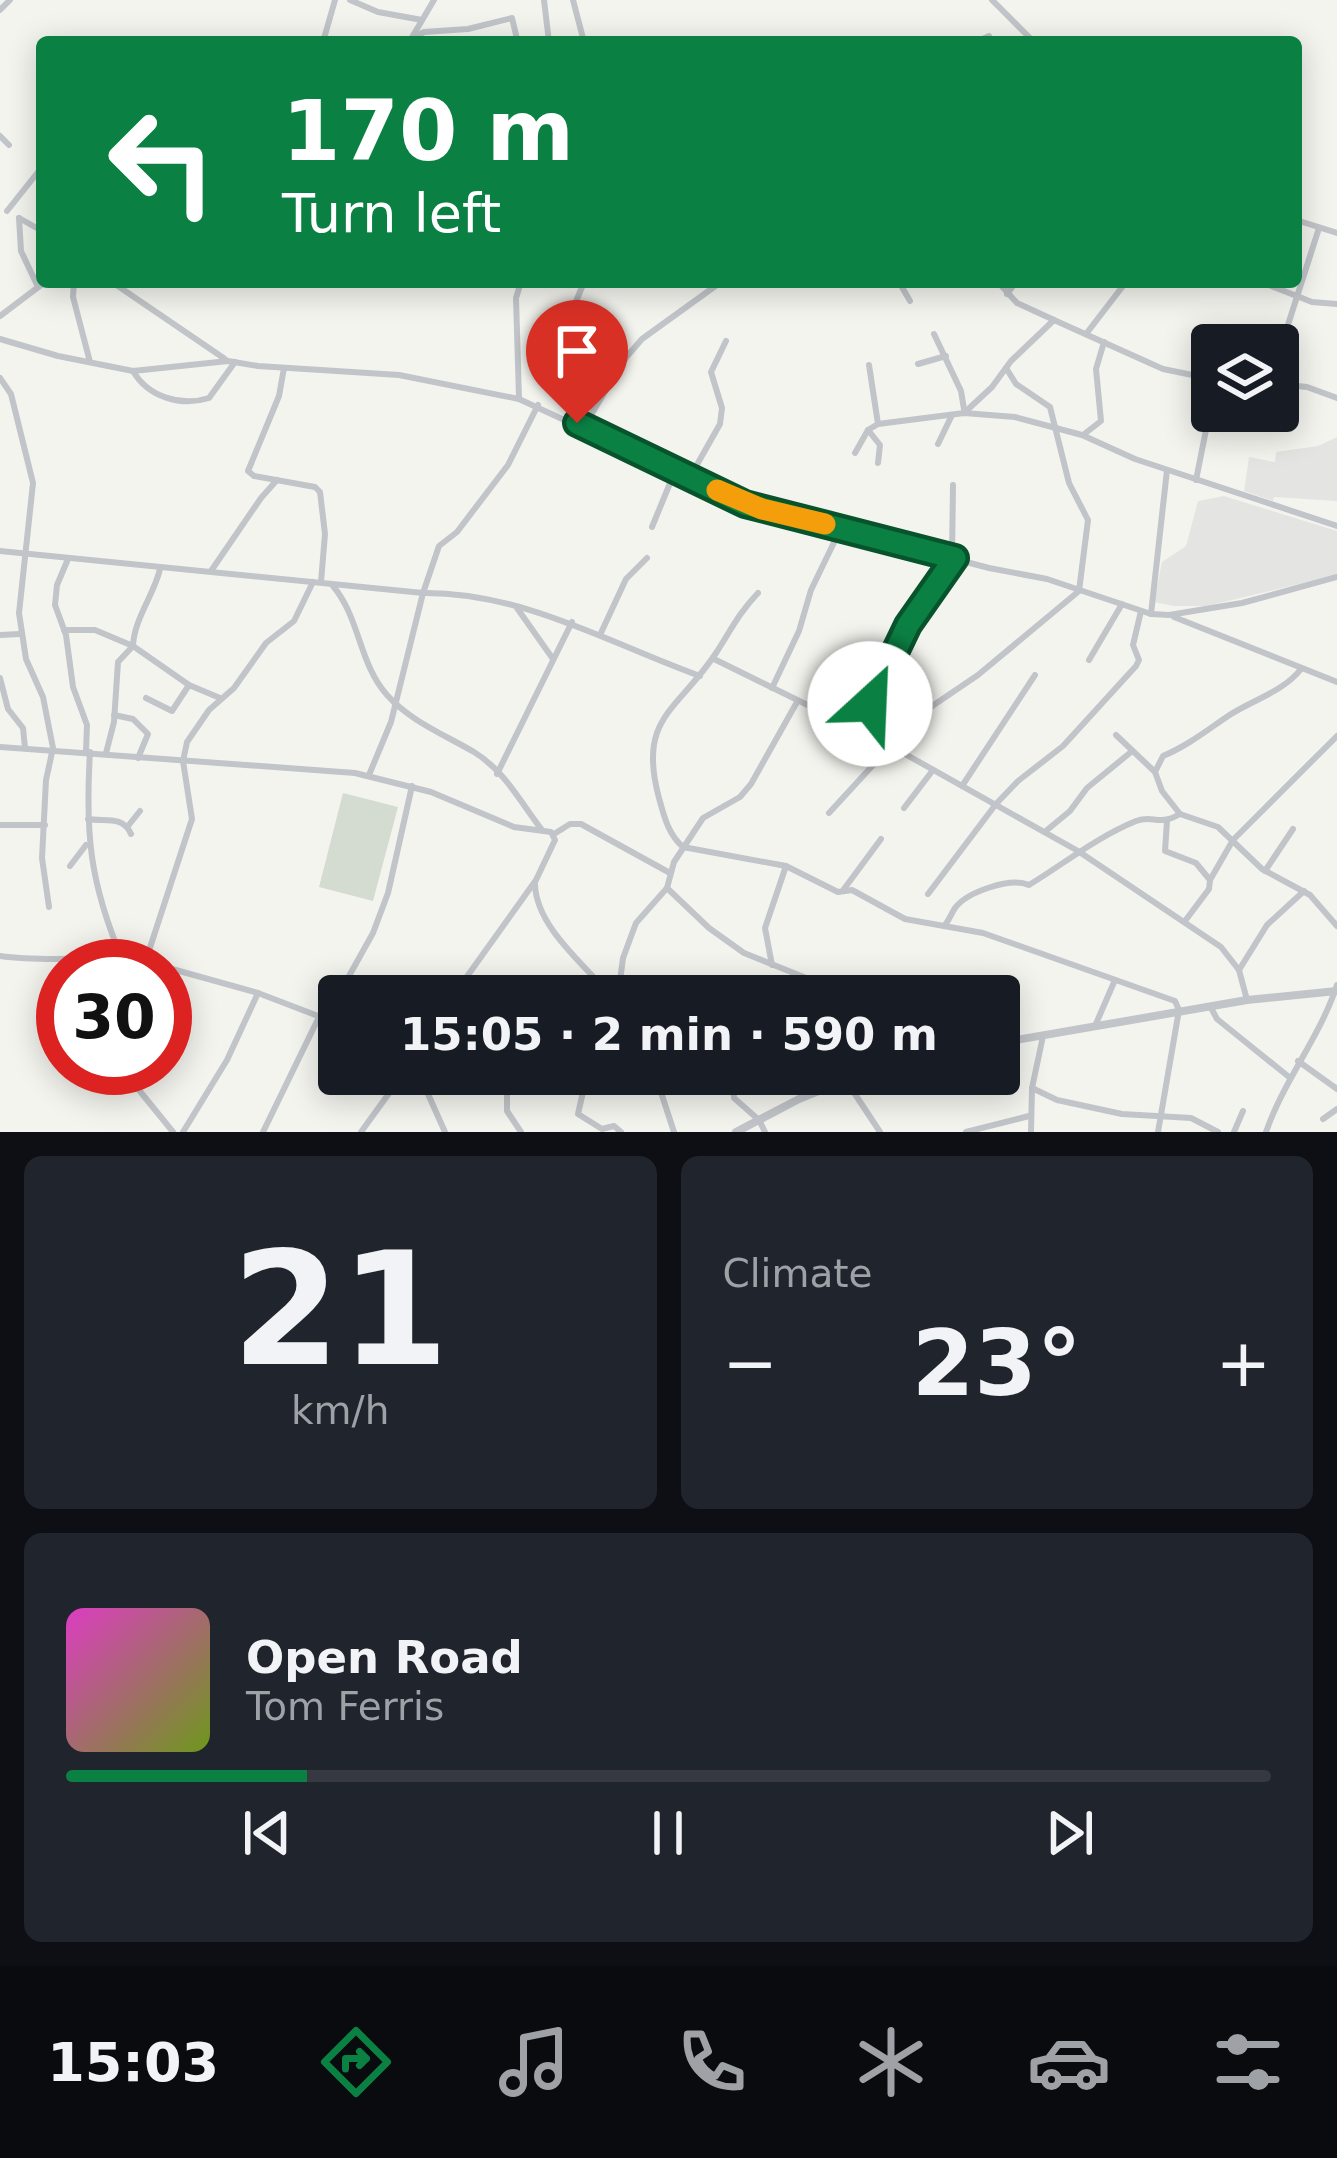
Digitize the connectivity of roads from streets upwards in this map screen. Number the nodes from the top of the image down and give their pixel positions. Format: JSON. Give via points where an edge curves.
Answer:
{"nodes":[{"id":1,"x":10,"y":0,"type":"edge"},
{"id":2,"x":335,"y":0,"type":"edge"},
{"id":3,"x":350,"y":0,"type":"edge"},
{"id":4,"x":434,"y":0,"type":"edge"},
{"id":5,"x":544,"y":0,"type":"edge"},
{"id":6,"x":573,"y":0,"type":"edge"},
{"id":7,"x":992,"y":0,"type":"edge"},
{"id":8,"x":0,"y":10,"type":"edge"},
{"id":9,"x":422,"y":20,"type":"junction"},
{"id":10,"x":325,"y":36,"type":"edge"},
{"id":11,"x":412,"y":36,"type":"edge"},
{"id":12,"x":417,"y":36,"type":"edge"},
{"id":13,"x":516,"y":36,"type":"edge"},
{"id":14,"x":548,"y":36,"type":"edge"},
{"id":15,"x":582,"y":36,"type":"edge"},
{"id":16,"x":1028,"y":36,"type":"edge"},
{"id":17,"x":0,"y":136,"type":"edge"},
{"id":18,"x":8,"y":145,"type":"dead end"},
{"id":19,"x":36,"y":174,"type":"edge"},
{"id":20,"x":4,"y":210,"type":"edge"},
{"id":21,"x":19,"y":218,"type":"junction"},
{"id":22,"x":1302,"y":222,"type":"edge"},
{"id":23,"x":36,"y":228,"type":"edge"},
{"id":24,"x":1319,"y":228,"type":"junction"},
{"id":25,"x":1337,"y":233,"type":"edge"},
{"id":26,"x":36,"y":275,"type":"edge"},
{"id":27,"x":1302,"y":282,"type":"edge"},
{"id":28,"x":38,"y":288,"type":"edge"},
{"id":29,"x":74,"y":288,"type":"edge"},
{"id":30,"x":121,"y":288,"type":"edge"},
{"id":31,"x":518,"y":288,"type":"edge"},
{"id":32,"x":582,"y":288,"type":"edge"},
{"id":33,"x":712,"y":288,"type":"edge"},
{"id":34,"x":902,"y":288,"type":"edge"},
{"id":35,"x":1002,"y":288,"type":"edge"},
{"id":36,"x":1012,"y":288,"type":"edge"},
{"id":37,"x":1121,"y":288,"type":"edge"},
{"id":38,"x":1278,"y":288,"type":"edge"},
{"id":39,"x":1300,"y":288,"type":"edge"},
{"id":40,"x":1007,"y":294,"type":"junction"},
{"id":41,"x":1298,"y":295,"type":"junction"},
{"id":42,"x":910,"y":302,"type":"dead end"},
{"id":43,"x":1337,"y":304,"type":"edge"},
{"id":44,"x":0,"y":316,"type":"edge"},
{"id":45,"x":1054,"y":320,"type":"junction"},
{"id":46,"x":1288,"y":324,"type":"edge"},
{"id":47,"x":934,"y":334,"type":"dead end"},
{"id":48,"x":1086,"y":334,"type":"junction"},
{"id":49,"x":0,"y":339,"type":"edge"},
{"id":50,"x":726,"y":340,"type":"dead end"},
{"id":51,"x":1104,"y":341,"type":"junction"},
{"id":52,"x":946,"y":356,"type":"junction"},
{"id":53,"x":625,"y":359,"type":"junction"},
{"id":54,"x":90,"y":362,"type":"junction"},
{"id":55,"x":232,"y":362,"type":"junction"},
{"id":56,"x":918,"y":364,"type":"dead end"},
{"id":57,"x":869,"y":365,"type":"dead end"},
{"id":58,"x":284,"y":368,"type":"junction"},
{"id":59,"x":1006,"y":368,"type":"junction"},
{"id":60,"x":133,"y":371,"type":"junction"},
{"id":61,"x":1191,"y":375,"type":"edge"},
{"id":62,"x":0,"y":378,"type":"edge"},
{"id":63,"x":1299,"y":386,"type":"edge"},
{"id":64,"x":1337,"y":398,"type":"edge"},
{"id":65,"x":519,"y":399,"type":"junction"},
{"id":66,"x":538,"y":404,"type":"junction"},
{"id":67,"x":964,"y":413,"type":"junction"},
{"id":68,"x":952,"y":415,"type":"junction"},
{"id":69,"x":878,"y":424,"type":"junction"},
{"id":70,"x":584,"y":427,"type":"junction"},
{"id":71,"x":1058,"y":429,"type":"junction"},
{"id":72,"x":868,"y":430,"type":"junction"},
{"id":73,"x":1206,"y":432,"type":"edge"},
{"id":74,"x":1082,"y":436,"type":"junction"},
{"id":75,"x":938,"y":444,"type":"dead end"},
{"id":76,"x":855,"y":453,"type":"dead end"},
{"id":77,"x":878,"y":464,"type":"dead end"},
{"id":78,"x":1167,"y":470,"type":"junction"},
{"id":79,"x":675,"y":471,"type":"junction"},
{"id":80,"x":690,"y":477,"type":"junction"},
{"id":81,"x":277,"y":480,"type":"junction"},
{"id":82,"x":1196,"y":480,"type":"junction"},
{"id":83,"x":953,"y":485,"type":"dead end"},
{"id":84,"x":1337,"y":526,"type":"edge"},
{"id":85,"x":652,"y":527,"type":"dead end"},
{"id":86,"x":841,"y":528,"type":"junction"},
{"id":87,"x":0,"y":551,"type":"edge"},
{"id":88,"x":25,"y":554,"type":"junction"},
{"id":89,"x":647,"y":558,"type":"dead end"},
{"id":90,"x":953,"y":558,"type":"junction"},
{"id":91,"x":68,"y":559,"type":"junction"},
{"id":92,"x":160,"y":568,"type":"junction"},
{"id":93,"x":212,"y":572,"type":"junction"},
{"id":94,"x":1337,"y":577,"type":"edge"},
{"id":95,"x":317,"y":582,"type":"junction"},
{"id":96,"x":331,"y":584,"type":"junction"},
{"id":97,"x":1079,"y":591,"type":"junction"},
{"id":98,"x":423,"y":593,"type":"junction"},
{"id":99,"x":758,"y":593,"type":"dead end"},
{"id":100,"x":1122,"y":604,"type":"junction"},
{"id":101,"x":515,"y":605,"type":"junction"},
{"id":102,"x":1141,"y":610,"type":"junction"},
{"id":103,"x":1150,"y":614,"type":"junction"},
{"id":104,"x":1169,"y":615,"type":"junction"},
{"id":105,"x":572,"y":622,"type":"junction"},
{"id":106,"x":64,"y":630,"type":"junction"},
{"id":107,"x":20,"y":634,"type":"junction"},
{"id":108,"x":0,"y":635,"type":"edge"},
{"id":109,"x":600,"y":635,"type":"junction"},
{"id":110,"x":133,"y":646,"type":"junction"},
{"id":111,"x":712,"y":658,"type":"junction"},
{"id":112,"x":553,"y":659,"type":"junction"},
{"id":113,"x":1089,"y":660,"type":"dead end"},
{"id":114,"x":1301,"y":669,"type":"junction"},
{"id":115,"x":883,"y":674,"type":"junction"},
{"id":116,"x":1035,"y":675,"type":"dead end"},
{"id":117,"x":700,"y":676,"type":"junction"},
{"id":118,"x":0,"y":678,"type":"edge"},
{"id":119,"x":1337,"y":682,"type":"edge"},
{"id":120,"x":189,"y":685,"type":"junction"},
{"id":121,"x":772,"y":688,"type":"junction"},
{"id":122,"x":146,"y":698,"type":"dead end"},
{"id":123,"x":220,"y":698,"type":"junction"},
{"id":124,"x":797,"y":702,"type":"junction"},
{"id":125,"x":396,"y":704,"type":"junction"},
{"id":126,"x":929,"y":707,"type":"junction"},
{"id":127,"x":114,"y":715,"type":"junction"},
{"id":128,"x":854,"y":728,"type":"junction"},
{"id":129,"x":1116,"y":735,"type":"dead end"},
{"id":130,"x":1336,"y":738,"type":"edge"},
{"id":131,"x":889,"y":745,"type":"junction"},
{"id":132,"x":0,"y":747,"type":"edge"},
{"id":133,"x":25,"y":748,"type":"junction"},
{"id":134,"x":53,"y":748,"type":"junction"},
{"id":135,"x":88,"y":751,"type":"junction"},
{"id":136,"x":1131,"y":752,"type":"junction"},
{"id":137,"x":106,"y":753,"type":"junction"},
{"id":138,"x":138,"y":758,"type":"junction"},
{"id":139,"x":183,"y":761,"type":"junction"},
{"id":140,"x":933,"y":770,"type":"junction"},
{"id":141,"x":1155,"y":772,"type":"junction"},
{"id":142,"x":369,"y":775,"type":"junction"},
{"id":143,"x":497,"y":775,"type":"junction"},
{"id":144,"x":412,"y":786,"type":"junction"},
{"id":145,"x":962,"y":786,"type":"junction"},
{"id":146,"x":996,"y":804,"type":"junction"},
{"id":147,"x":904,"y":808,"type":"dead end"},
{"id":148,"x":140,"y":811,"type":"dead end"},
{"id":149,"x":829,"y":813,"type":"dead end"},
{"id":150,"x":1180,"y":814,"type":"junction"},
{"id":151,"x":88,"y":819,"type":"junction"},
{"id":152,"x":1167,"y":821,"type":"junction"},
{"id":153,"x":0,"y":825,"type":"edge"},
{"id":154,"x":45,"y":825,"type":"junction"},
{"id":155,"x":1293,"y":829,"type":"dead end"},
{"id":156,"x":542,"y":830,"type":"junction"},
{"id":157,"x":1046,"y":831,"type":"junction"},
{"id":158,"x":554,"y":834,"type":"junction"},
{"id":159,"x":881,"y":839,"type":"dead end"},
{"id":160,"x":1233,"y":841,"type":"junction"},
{"id":161,"x":88,"y":842,"type":"junction"},
{"id":162,"x":682,"y":847,"type":"junction"},
{"id":163,"x":1078,"y":851,"type":"junction"},
{"id":164,"x":70,"y":866,"type":"dead end"},
{"id":165,"x":786,"y":866,"type":"junction"},
{"id":166,"x":1265,"y":871,"type":"junction"},
{"id":167,"x":670,"y":873,"type":"junction"},
{"id":168,"x":536,"y":880,"type":"junction"},
{"id":169,"x":1210,"y":880,"type":"junction"},
{"id":170,"x":667,"y":888,"type":"junction"},
{"id":171,"x":1304,"y":891,"type":"junction"},
{"id":172,"x":842,"y":892,"type":"junction"},
{"id":173,"x":928,"y":893,"type":"dead end"},
{"id":174,"x":49,"y":907,"type":"dead end"},
{"id":175,"x":1186,"y":921,"type":"junction"},
{"id":176,"x":944,"y":926,"type":"junction"},
{"id":177,"x":1337,"y":926,"type":"edge"},
{"id":178,"x":114,"y":939,"type":"edge"},
{"id":179,"x":153,"y":939,"type":"edge"},
{"id":180,"x":0,"y":956,"type":"edge"},
{"id":181,"x":36,"y":959,"type":"edge"},
{"id":182,"x":772,"y":965,"type":"junction"},
{"id":183,"x":1239,"y":970,"type":"junction"},
{"id":184,"x":192,"y":974,"type":"edge"},
{"id":185,"x":348,"y":975,"type":"edge"},
{"id":186,"x":469,"y":975,"type":"edge"},
{"id":187,"x":597,"y":975,"type":"edge"},
{"id":188,"x":620,"y":975,"type":"edge"},
{"id":189,"x":792,"y":975,"type":"edge"},
{"id":190,"x":1114,"y":980,"type":"junction"},
{"id":191,"x":1336,"y":989,"type":"edge"},
{"id":192,"x":258,"y":993,"type":"junction"},
{"id":193,"x":1246,"y":1000,"type":"junction"},
{"id":194,"x":1210,"y":1006,"type":"junction"},
{"id":195,"x":1179,"y":1010,"type":"junction"},
{"id":196,"x":318,"y":1016,"type":"edge"},
{"id":197,"x":318,"y":1026,"type":"edge"},
{"id":198,"x":1095,"y":1026,"type":"junction"},
{"id":199,"x":1043,"y":1036,"type":"junction"},
{"id":200,"x":1020,"y":1040,"type":"edge"},
{"id":201,"x":1298,"y":1061,"type":"junction"},
{"id":202,"x":1289,"y":1077,"type":"junction"},
{"id":203,"x":1032,"y":1088,"type":"junction"},
{"id":204,"x":1337,"y":1089,"type":"edge"},
{"id":205,"x":143,"y":1095,"type":"edge"},
{"id":206,"x":388,"y":1095,"type":"edge"},
{"id":207,"x":428,"y":1095,"type":"edge"},
{"id":208,"x":507,"y":1095,"type":"edge"},
{"id":209,"x":581,"y":1095,"type":"edge"},
{"id":210,"x":662,"y":1095,"type":"edge"},
{"id":211,"x":733,"y":1095,"type":"edge"},
{"id":212,"x":811,"y":1095,"type":"edge"},
{"id":213,"x":856,"y":1095,"type":"edge"},
{"id":214,"x":1337,"y":1109,"type":"edge"},
{"id":215,"x":1243,"y":1112,"type":"dead end"},
{"id":216,"x":1159,"y":1114,"type":"junction"},
{"id":217,"x":1029,"y":1116,"type":"junction"},
{"id":218,"x":1323,"y":1119,"type":"dead end"},
{"id":219,"x":759,"y":1120,"type":"junction"},
{"id":220,"x":173,"y":1132,"type":"edge"},
{"id":221,"x":183,"y":1132,"type":"edge"},
{"id":222,"x":263,"y":1132,"type":"edge"},
{"id":223,"x":361,"y":1132,"type":"edge"},
{"id":224,"x":446,"y":1132,"type":"edge"},
{"id":225,"x":521,"y":1132,"type":"edge"},
{"id":226,"x":621,"y":1132,"type":"edge"},
{"id":227,"x":674,"y":1132,"type":"edge"},
{"id":228,"x":736,"y":1132,"type":"edge"},
{"id":229,"x":765,"y":1132,"type":"edge"},
{"id":230,"x":880,"y":1132,"type":"edge"},
{"id":231,"x":966,"y":1132,"type":"edge"},
{"id":232,"x":1031,"y":1132,"type":"edge"},
{"id":233,"x":1157,"y":1132,"type":"edge"},
{"id":234,"x":1219,"y":1132,"type":"edge"},
{"id":235,"x":1234,"y":1132,"type":"edge"},
{"id":236,"x":1266,"y":1132,"type":"edge"}],
"edges":[{"from":1,"to":8,"type":"street"},
{"from":2,"to":10,"type":"street"},
{"from":3,"to":9,"type":"street"},
{"from":4,"to":9,"type":"street"},
{"from":5,"to":14,"type":"street"},
{"from":6,"to":15,"type":"street"},
{"from":7,"to":16,"type":"street"},
{"from":9,"to":11,"type":"street"},
{"from":12,"to":13,"type":"street","via":[[512,18]]},
{"from":17,"to":18,"type":"street"},
{"from":19,"to":20,"type":"street"},
{"from":20,"to":21,"type":"street"},
{"from":21,"to":23,"type":"street"},
{"from":21,"to":26,"type":"street","via":[[21,251]]},
{"from":22,"to":24,"type":"street"},
{"from":24,"to":25,"type":"street"},
{"from":24,"to":27,"type":"street"},
{"from":28,"to":44,"type":"street"},
{"from":29,"to":54,"type":"street"},
{"from":30,"to":55,"type":"street"},
{"from":31,"to":65,"type":"street"},
{"from":32,"to":53,"type":"street","via":[[580,329]]},
{"from":33,"to":53,"type":"street"},
{"from":34,"to":42,"type":"street"},
{"from":35,"to":40,"type":"street"},
{"from":36,"to":40,"type":"street"},
{"from":37,"to":48,"type":"street"},
{"from":38,"to":41,"type":"street"},
{"from":39,"to":41,"type":"street"},
{"from":40,"to":45,"type":"street"},
{"from":41,"to":43,"type":"street"},
{"from":41,"to":46,"type":"street"},
{"from":45,"to":48,"type":"street"},
{"from":45,"to":59,"type":"street"},
{"from":47,"to":52,"type":"street"},
{"from":48,"to":51,"type":"street"},
{"from":49,"to":54,"type":"street"},
{"from":50,"to":80,"type":"street","via":[[711,372],[720,424]]},
{"from":51,"to":61,"type":"street"},
{"from":51,"to":74,"type":"street","via":[[1096,369],[1101,421]]},
{"from":52,"to":56,"type":"street"},
{"from":52,"to":67,"type":"street"},
{"from":53,"to":70,"type":"street"},
{"from":54,"to":60,"type":"street"},
{"from":55,"to":58,"type":"street"},
{"from":55,"to":60,"type":"street"},
{"from":55,"to":60,"type":"street","via":[[209,398],[182,404]]},
{"from":57,"to":69,"type":"street"},
{"from":58,"to":65,"type":"street","via":[[399,375]]},
{"from":58,"to":81,"type":"street","via":[[247,467]]},
{"from":59,"to":67,"type":"street"},
{"from":59,"to":71,"type":"street","via":[[1048,404]]},
{"from":62,"to":88,"type":"street","via":[[32,474]]},
{"from":63,"to":64,"type":"street"},
{"from":65,"to":66,"type":"street"},
{"from":66,"to":70,"type":"street"},
{"from":66,"to":98,"type":"street","via":[[501,477],[439,546]]},
{"from":67,"to":68,"type":"street"},
{"from":67,"to":71,"type":"street"},
{"from":68,"to":69,"type":"street"},
{"from":68,"to":75,"type":"street"},
{"from":69,"to":72,"type":"street"},
{"from":70,"to":79,"type":"street"},
{"from":71,"to":74,"type":"street"},
{"from":71,"to":97,"type":"street","via":[[1069,483],[1088,520]]},
{"from":72,"to":76,"type":"street"},
{"from":72,"to":77,"type":"street","via":[[880,445]]},
{"from":73,"to":82,"type":"street"},
{"from":74,"to":78,"type":"street"},
{"from":78,"to":82,"type":"street"},
{"from":78,"to":103,"type":"street"},
{"from":79,"to":80,"type":"street"},
{"from":79,"to":85,"type":"street"},
{"from":80,"to":86,"type":"street","via":[[745,504]]},
{"from":81,"to":93,"type":"street"},
{"from":81,"to":95,"type":"street","via":[[320,492],[325,534]]},
{"from":82,"to":84,"type":"street"},
{"from":83,"to":90,"type":"street"},
{"from":86,"to":90,"type":"street"},
{"from":86,"to":121,"type":"street"},
{"from":87,"to":88,"type":"street"},
{"from":88,"to":91,"type":"street"},
{"from":88,"to":107,"type":"street"},
{"from":89,"to":109,"type":"street","via":[[626,579]]},
{"from":90,"to":97,"type":"street"},
{"from":90,"to":115,"type":"street"},
{"from":91,"to":92,"type":"street"},
{"from":91,"to":106,"type":"street","via":[[57,585]]},
{"from":92,"to":93,"type":"street"},
{"from":92,"to":110,"type":"street"},
{"from":93,"to":95,"type":"street"},
{"from":94,"to":104,"type":"street"},
{"from":95,"to":96,"type":"street"},
{"from":95,"to":123,"type":"street","via":[[294,621]]},
{"from":96,"to":98,"type":"street"},
{"from":96,"to":125,"type":"street"},
{"from":97,"to":100,"type":"street"},
{"from":97,"to":126,"type":"street"},
{"from":98,"to":101,"type":"street"},
{"from":98,"to":125,"type":"street"},
{"from":99,"to":111,"type":"street"},
{"from":100,"to":102,"type":"street"},
{"from":100,"to":113,"type":"street"},
{"from":101,"to":105,"type":"street"},
{"from":101,"to":112,"type":"street"},
{"from":102,"to":103,"type":"street"},
{"from":102,"to":146,"type":"street","via":[[1136,666],[1064,746]]},
{"from":103,"to":104,"type":"street"},
{"from":104,"to":114,"type":"street"},
{"from":105,"to":109,"type":"street"},
{"from":105,"to":112,"type":"street"},
{"from":106,"to":110,"type":"street","via":[[95,631]]},
{"from":106,"to":135,"type":"street"},
{"from":107,"to":108,"type":"street"},
{"from":107,"to":134,"type":"street"},
{"from":109,"to":117,"type":"street"},
{"from":110,"to":120,"type":"street"},
{"from":110,"to":127,"type":"street","via":[[118,662]]},
{"from":111,"to":117,"type":"street"},
{"from":111,"to":121,"type":"street"},
{"from":112,"to":143,"type":"street"},
{"from":114,"to":119,"type":"street"},
{"from":114,"to":141,"type":"street","via":[[1162,756]]},
{"from":115,"to":126,"type":"street"},
{"from":115,"to":128,"type":"street"},
{"from":116,"to":145,"type":"street"},
{"from":117,"to":162,"type":"street","via":[[664,717],[651,747],[666,824]]},
{"from":118,"to":133,"type":"street"},
{"from":120,"to":122,"type":"street","via":[[172,711]]},
{"from":120,"to":123,"type":"street"},
{"from":121,"to":124,"type":"street"},
{"from":123,"to":139,"type":"street","via":[[190,736]]},
{"from":124,"to":128,"type":"street"},
{"from":124,"to":162,"type":"street","via":[[751,784],[703,818]]},
{"from":125,"to":142,"type":"street"},
{"from":125,"to":143,"type":"street"},
{"from":126,"to":131,"type":"street"},
{"from":127,"to":137,"type":"street"},
{"from":127,"to":138,"type":"street","via":[[146,731]]},
{"from":128,"to":131,"type":"street"},
{"from":129,"to":136,"type":"street"},
{"from":130,"to":160,"type":"street"},
{"from":131,"to":140,"type":"street"},
{"from":131,"to":149,"type":"street"},
{"from":132,"to":133,"type":"street"},
{"from":133,"to":134,"type":"street"},
{"from":134,"to":135,"type":"street"},
{"from":134,"to":154,"type":"street"},
{"from":135,"to":137,"type":"street"},
{"from":135,"to":151,"type":"street"},
{"from":136,"to":141,"type":"street"},
{"from":136,"to":157,"type":"street"},
{"from":137,"to":138,"type":"street"},
{"from":138,"to":139,"type":"street"},
{"from":139,"to":142,"type":"street"},
{"from":139,"to":179,"type":"street","via":[[192,819]]},
{"from":140,"to":145,"type":"street"},
{"from":140,"to":147,"type":"street"},
{"from":141,"to":150,"type":"street"},
{"from":142,"to":144,"type":"street"},
{"from":143,"to":156,"type":"street"},
{"from":144,"to":156,"type":"street","via":[[501,823]]},
{"from":144,"to":185,"type":"street","via":[[388,893]]},
{"from":145,"to":146,"type":"street"},
{"from":146,"to":157,"type":"street"},
{"from":146,"to":173,"type":"street"},
{"from":148,"to":151,"type":"street","via":[[130,830],[116,820]]},
{"from":150,"to":152,"type":"street"},
{"from":150,"to":160,"type":"street"},
{"from":151,"to":161,"type":"street"},
{"from":152,"to":163,"type":"street","via":[[1142,818]]},
{"from":152,"to":169,"type":"street","via":[[1165,850],[1196,863]]},
{"from":153,"to":154,"type":"street"},
{"from":154,"to":174,"type":"street"},
{"from":155,"to":166,"type":"street"},
{"from":156,"to":158,"type":"street"},
{"from":157,"to":163,"type":"street"},
{"from":158,"to":167,"type":"street","via":[[581,824]]},
{"from":158,"to":168,"type":"street"},
{"from":159,"to":172,"type":"street"},
{"from":160,"to":166,"type":"street"},
{"from":160,"to":169,"type":"street"},
{"from":161,"to":164,"type":"street"},
{"from":161,"to":178,"type":"street"},
{"from":162,"to":165,"type":"street"},
{"from":162,"to":167,"type":"street"},
{"from":163,"to":175,"type":"street"},
{"from":163,"to":176,"type":"street","via":[[1029,885],[1004,882],[967,899]]},
{"from":165,"to":172,"type":"street"},
{"from":165,"to":182,"type":"street","via":[[765,928]]},
{"from":166,"to":171,"type":"street"},
{"from":167,"to":170,"type":"street"},
{"from":168,"to":186,"type":"street"},
{"from":168,"to":187,"type":"street","via":[[543,913]]},
{"from":169,"to":175,"type":"street"},
{"from":170,"to":182,"type":"street","via":[[709,928]]},
{"from":170,"to":188,"type":"street","via":[[632,929]]},
{"from":171,"to":177,"type":"street"},
{"from":171,"to":183,"type":"street","via":[[1267,925]]},
{"from":172,"to":176,"type":"street"},
{"from":175,"to":183,"type":"street"},
{"from":176,"to":190,"type":"street"},
{"from":180,"to":181,"type":"street"},
{"from":182,"to":189,"type":"street"},
{"from":183,"to":193,"type":"street"},
{"from":184,"to":192,"type":"street"},
{"from":190,"to":195,"type":"street","via":[[1175,1001]]},
{"from":190,"to":198,"type":"street"},
{"from":191,"to":193,"type":"street"},
{"from":191,"to":201,"type":"street"},
{"from":192,"to":196,"type":"street"},
{"from":192,"to":221,"type":"street"},
{"from":193,"to":194,"type":"street"},
{"from":194,"to":195,"type":"street"},
{"from":194,"to":202,"type":"street"},
{"from":195,"to":198,"type":"street"},
{"from":195,"to":216,"type":"street"},
{"from":197,"to":222,"type":"street"},
{"from":198,"to":199,"type":"street"},
{"from":199,"to":200,"type":"street"},
{"from":199,"to":203,"type":"street"},
{"from":201,"to":202,"type":"street"},
{"from":201,"to":204,"type":"street"},
{"from":202,"to":236,"type":"street"},
{"from":203,"to":216,"type":"street","via":[[1122,1114]]},
{"from":203,"to":217,"type":"street"},
{"from":205,"to":220,"type":"street"},
{"from":206,"to":223,"type":"street"},
{"from":207,"to":224,"type":"street"},
{"from":208,"to":225,"type":"street","via":[[507,1112]]},
{"from":209,"to":226,"type":"street","via":[[578,1114]]},
{"from":210,"to":227,"type":"street"},
{"from":211,"to":219,"type":"street"},
{"from":212,"to":219,"type":"street"},
{"from":213,"to":230,"type":"street"},
{"from":214,"to":218,"type":"street"},
{"from":215,"to":235,"type":"street"},
{"from":216,"to":233,"type":"street"},
{"from":216,"to":234,"type":"street"},
{"from":217,"to":231,"type":"street"},
{"from":217,"to":232,"type":"street"},
{"from":219,"to":228,"type":"street"},
{"from":219,"to":229,"type":"street"}]}
